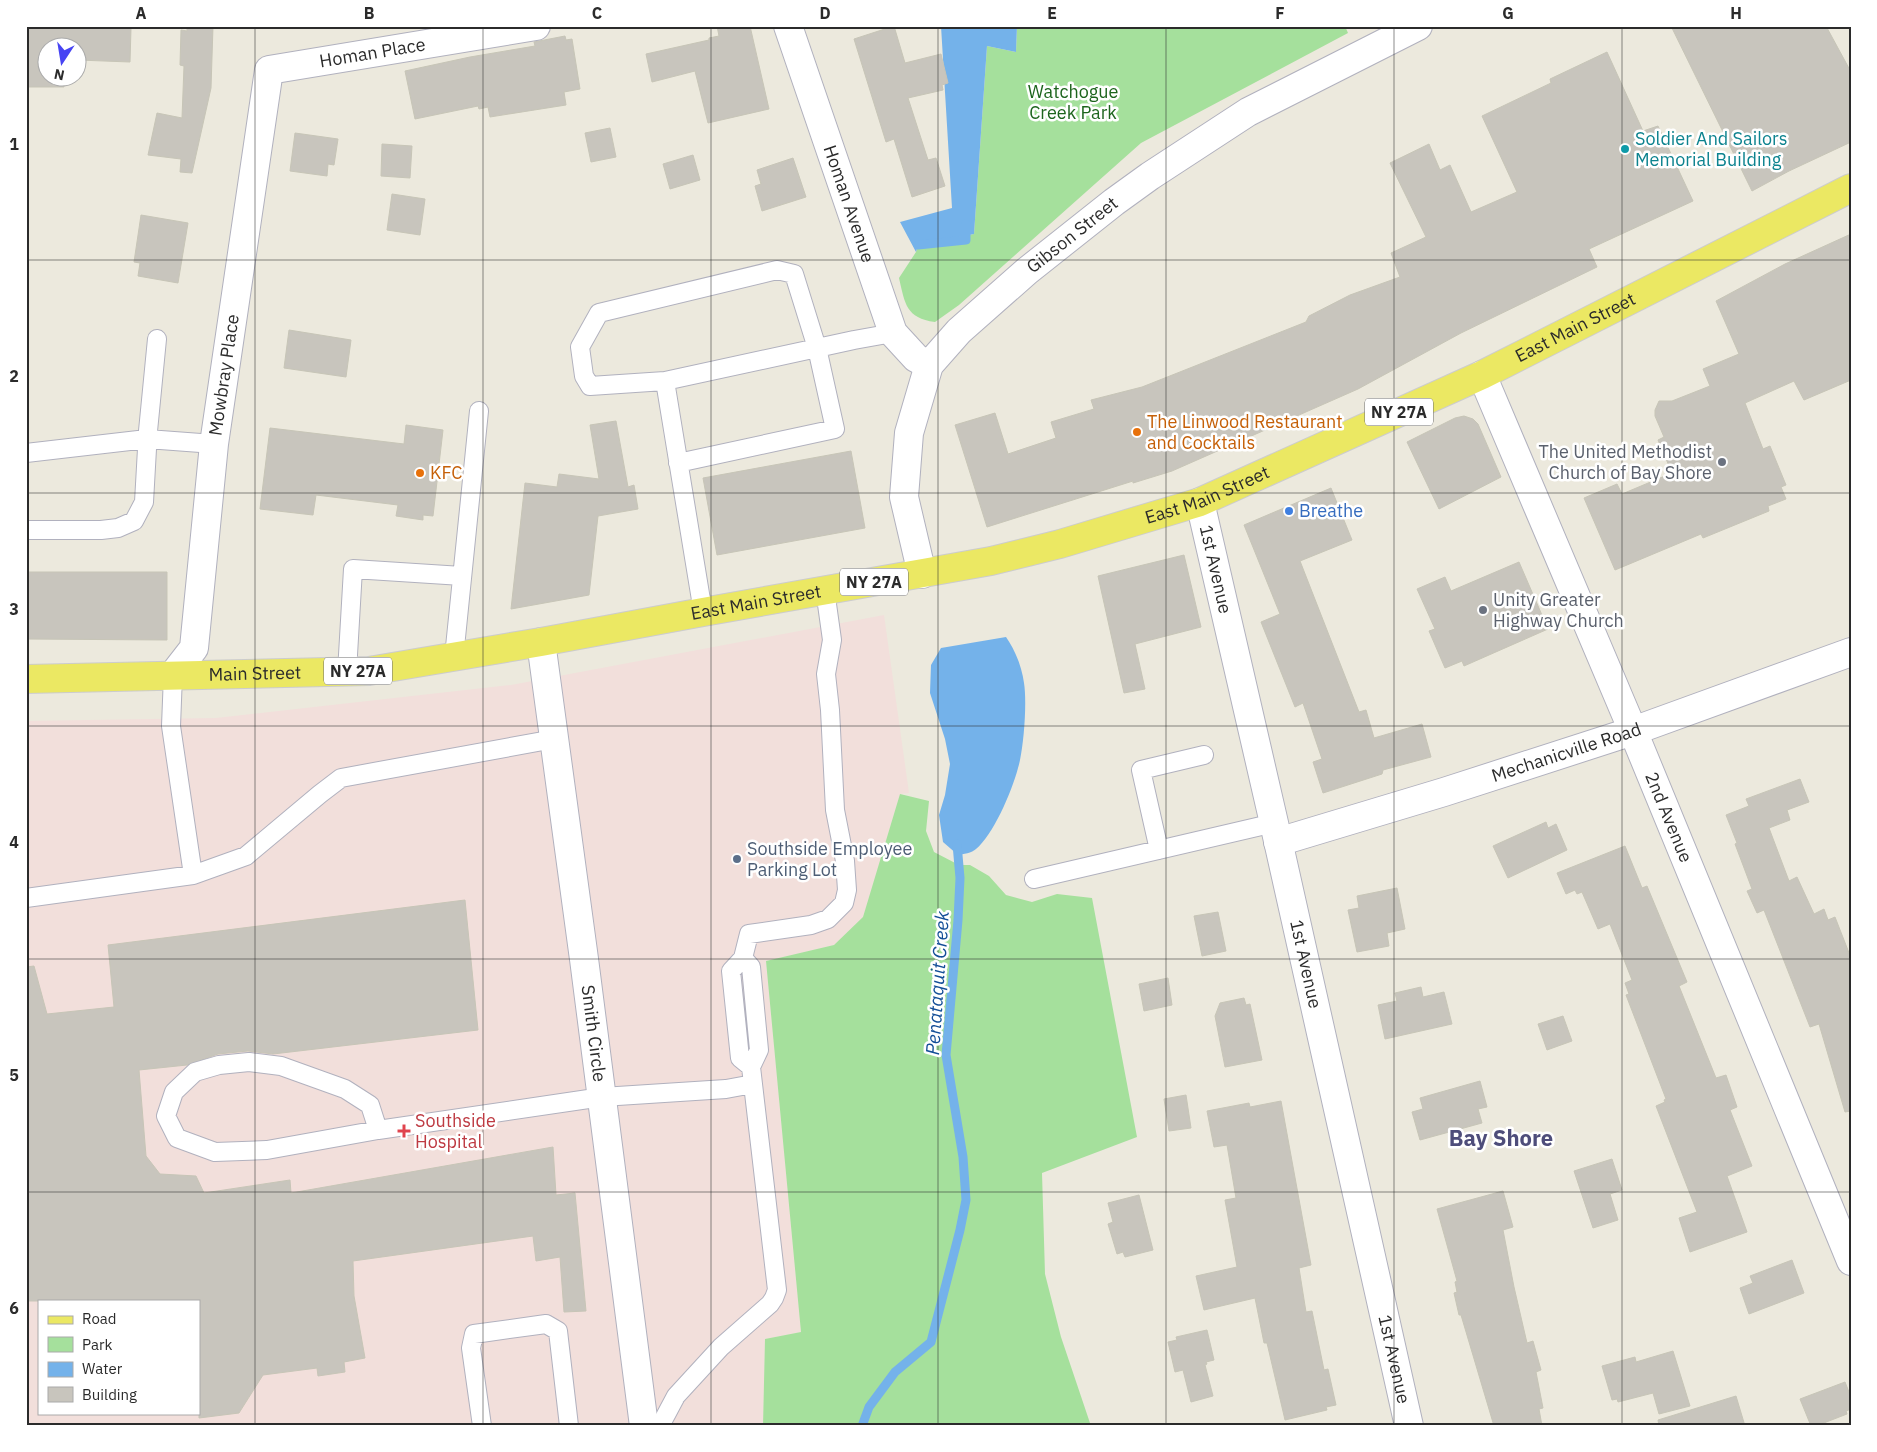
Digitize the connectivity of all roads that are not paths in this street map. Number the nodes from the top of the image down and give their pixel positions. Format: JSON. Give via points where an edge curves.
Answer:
{"nodes":[{"id":1,"x":536,"y":26,"type":"edge"},
{"id":2,"x":788,"y":26,"type":"edge"},
{"id":3,"x":1418,"y":26,"type":"edge"},
{"id":4,"x":269,"y":70,"type":"joint"},
{"id":5,"x":1851,"y":188,"type":"edge"},
{"id":6,"x":893,"y":333,"type":"junction"},
{"id":7,"x":157,"y":339,"type":"dead end"},
{"id":8,"x":817,"y":348,"type":"junction"},
{"id":9,"x":929,"y":365,"type":"junction"},
{"id":10,"x":1482,"y":375,"type":"junction"},
{"id":11,"x":664,"y":381,"type":"junction"},
{"id":12,"x":479,"y":411,"type":"dead end"},
{"id":13,"x":147,"y":439,"type":"junction"},
{"id":14,"x":214,"y":444,"type":"junction"},
{"id":15,"x":26,"y":453,"type":"edge"},
{"id":16,"x":678,"y":463,"type":"junction"},
{"id":17,"x":1200,"y":502,"type":"junction"},
{"id":18,"x":26,"y":530,"type":"edge"},
{"id":19,"x":922,"y":574,"type":"junction"},
{"id":20,"x":462,"y":576,"type":"junction"},
{"id":21,"x":825,"y":590,"type":"junction"},
{"id":22,"x":703,"y":612,"type":"junction"},
{"id":23,"x":541,"y":642,"type":"junction"},
{"id":24,"x":1851,"y":652,"type":"edge"},
{"id":25,"x":454,"y":657,"type":"junction"},
{"id":26,"x":347,"y":672,"type":"junction"},
{"id":27,"x":172,"y":675,"type":"junction"},
{"id":28,"x":26,"y":679,"type":"edge"},
{"id":29,"x":1633,"y":731,"type":"junction"},
{"id":30,"x":554,"y":739,"type":"junction"},
{"id":31,"x":1204,"y":755,"type":"dead end"},
{"id":32,"x":1276,"y":832,"type":"junction"},
{"id":33,"x":1159,"y":850,"type":"junction"},
{"id":34,"x":193,"y":875,"type":"junction"},
{"id":35,"x":1034,"y":879,"type":"dead end"},
{"id":36,"x":26,"y":898,"type":"edge"},
{"id":37,"x":752,"y":1076,"type":"junction"},
{"id":38,"x":602,"y":1097,"type":"junction"},
{"id":39,"x":378,"y":1130,"type":"junction"},
{"id":40,"x":1851,"y":1261,"type":"edge"},
{"id":41,"x":482,"y":1426,"type":"edge"},
{"id":42,"x":569,"y":1426,"type":"edge"},
{"id":43,"x":644,"y":1426,"type":"edge"},
{"id":44,"x":660,"y":1426,"type":"edge"},
{"id":45,"x":1409,"y":1426,"type":"edge"}],
"edges":[{"from":1,"to":4,"type":"street","name":"Homan Place"},
{"from":2,"to":6,"type":"street","name":"Homan Avenue"},
{"from":3,"to":9,"type":"street","name":"Gibson Street","via":[[1248,112],[1150,176],[1027,271],[959,331]]},
{"from":4,"to":14,"type":"street","name":"Mowbray Place"},
{"from":5,"to":10,"type":"main road","name":"East Main Street","number":"NY 27A"},
{"from":6,"to":8,"type":"lane"},
{"from":6,"to":9,"type":"street","name":"Homan Avenue","via":[[916,358]]},
{"from":7,"to":13,"type":"lane"},
{"from":8,"to":11,"type":"lane"},
{"from":8,"to":11,"type":"lane","via":[[794,274],[777,270],[599,313],[580,347],[584,376],[590,386]]},
{"from":8,"to":16,"type":"lane","via":[[835,429]]},
{"from":9,"to":19,"type":"street","name":"Gibson Street","via":[[909,433],[904,497]]},
{"from":10,"to":17,"type":"main road","name":"East Main Street","number":"NY 27A"},
{"from":10,"to":29,"type":"street","name":"2nd Avenue"},
{"from":11,"to":16,"type":"lane"},
{"from":12,"to":20,"type":"lane"},
{"from":13,"to":14,"type":"lane"},
{"from":13,"to":15,"type":"lane"},
{"from":13,"to":18,"type":"lane","via":[[144,502],[134,521],[118,528],[101,530]]},
{"from":14,"to":27,"type":"street","name":"Mowbray Place","via":[[194,648]]},
{"from":16,"to":22,"type":"lane"},
{"from":17,"to":19,"type":"main road","name":"East Main Street","number":"NY 27A","via":[[1060,544]]},
{"from":17,"to":32,"type":"street","name":"1st Avenue"},
{"from":19,"to":21,"type":"main road","name":"East Main Street","number":"NY 27A"},
{"from":20,"to":25,"type":"lane"},
{"from":20,"to":26,"type":"lane","via":[[353,569]]},
{"from":21,"to":22,"type":"main road","name":"East Main Street","number":"NY 27A"},
{"from":21,"to":37,"type":"lane","via":[[832,640],[826,674],[835,810],[847,890],[844,902],[828,919],[810,925],[749,934],[742,958],[731,971],[740,1058]]},
{"from":22,"to":23,"type":"main road","name":"East Main Street","number":"NY 27A"},
{"from":23,"to":25,"type":"main road","name":"Main Street","number":"NY 27A"},
{"from":23,"to":30,"type":"street","name":"Smith Circle"},
{"from":24,"to":29,"type":"street","name":"Mechanicville Road"},
{"from":25,"to":26,"type":"main road","name":"Main Street","number":"NY 27A"},
{"from":26,"to":27,"type":"main road","name":"Main Street","number":"NY 27A"},
{"from":27,"to":28,"type":"main road","name":"Main Street","number":"NY 27A"},
{"from":27,"to":34,"type":"lane","via":[[172,726]]},
{"from":29,"to":32,"type":"street","name":"Mechanicville Road","via":[[1444,792]]},
{"from":29,"to":40,"type":"street","name":"2nd Avenue"},
{"from":30,"to":34,"type":"lane","via":[[341,778],[246,856]]},
{"from":30,"to":38,"type":"street","name":"Smith Circle"},
{"from":31,"to":33,"type":"lane","via":[[1141,770]]},
{"from":32,"to":33,"type":"lane"},
{"from":32,"to":45,"type":"street","name":"1st Avenue"},
{"from":33,"to":35,"type":"lane"},
{"from":34,"to":36,"type":"lane"},
{"from":37,"to":38,"type":"lane","via":[[726,1089]]},
{"from":37,"to":44,"type":"lane","via":[[777,1290],[770,1304],[722,1347],[676,1396]]},
{"from":38,"to":39,"type":"lane"},
{"from":38,"to":43,"type":"street","name":"Smith Circle"},
{"from":39,"to":39,"type":"lane","via":[[370,1105],[345,1089],[281,1066],[249,1062],[219,1065],[195,1072],[174,1092],[166,1116],[177,1138],[216,1152],[267,1150]]},
{"from":41,"to":42,"type":"lane","via":[[471,1348],[474,1334],[546,1324],[558,1331]]}]}
